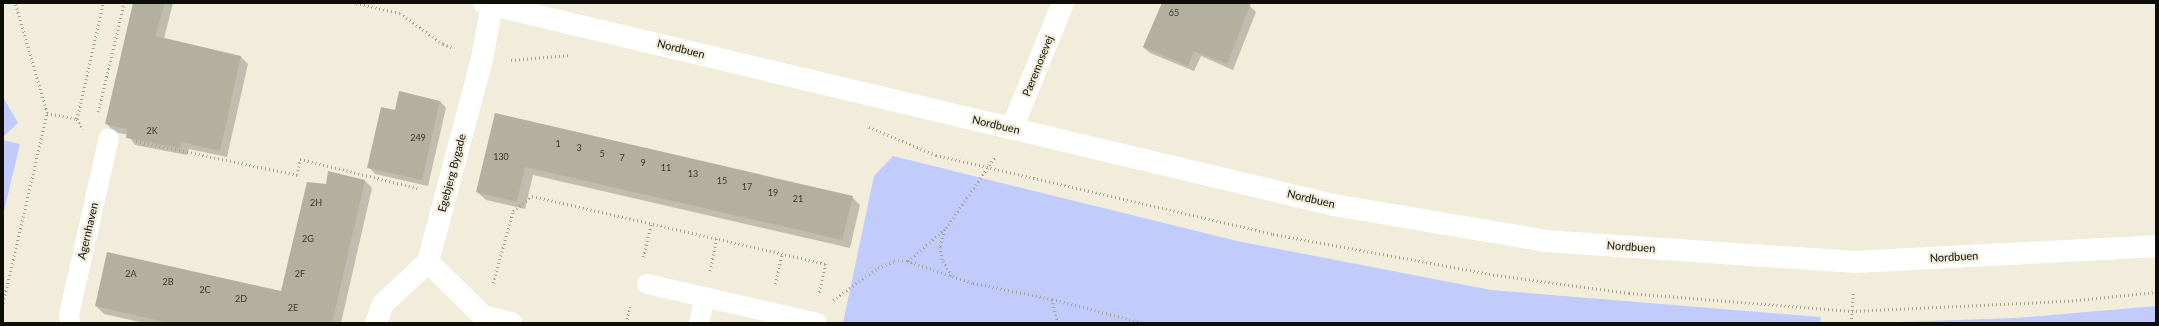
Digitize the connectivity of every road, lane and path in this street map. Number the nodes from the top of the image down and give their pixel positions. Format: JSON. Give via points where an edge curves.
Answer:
{"nodes":[{"id":1,"x":15,"y":3,"type":"edge"},
{"id":2,"x":103,"y":3,"type":"edge"},
{"id":3,"x":124,"y":3,"type":"edge"},
{"id":4,"x":1063,"y":3,"type":"edge"},
{"id":5,"x":488,"y":4,"type":"edge"},
{"id":6,"x":47,"y":113,"type":"junction"},
{"id":7,"x":77,"y":119,"type":"junction"},
{"id":8,"x":1012,"y":128,"type":"junction"},
{"id":9,"x":85,"y":133,"type":"dead end"},
{"id":10,"x":109,"y":138,"type":"junction"},
{"id":11,"x":446,"y":195,"type":"junction"},
{"id":12,"x":652,"y":224,"type":"junction"},
{"id":13,"x":946,"y":228,"type":"junction"},
{"id":14,"x":648,"y":239,"type":"dead end"},
{"id":15,"x":716,"y":239,"type":"junction"},
{"id":16,"x":2156,"y":246,"type":"edge"},
{"id":17,"x":713,"y":254,"type":"dead end"},
{"id":18,"x":782,"y":254,"type":"junction"},
{"id":19,"x":907,"y":261,"type":"junction"},
{"id":20,"x":428,"y":262,"type":"junction"},
{"id":21,"x":779,"y":269,"type":"dead end"},
{"id":22,"x":952,"y":276,"type":"junction"},
{"id":23,"x":647,"y":284,"type":"dead end"},
{"id":24,"x":2156,"y":292,"type":"edge"},
{"id":25,"x":705,"y":297,"type":"junction"},
{"id":26,"x":1052,"y":299,"type":"junction"},
{"id":27,"x":3,"y":303,"type":"edge"},
{"id":28,"x":831,"y":304,"type":"dead end"},
{"id":29,"x":483,"y":316,"type":"junction"},
{"id":30,"x":70,"y":323,"type":"edge"},
{"id":31,"x":376,"y":323,"type":"edge"},
{"id":32,"x":511,"y":323,"type":"edge"},
{"id":33,"x":699,"y":323,"type":"edge"},
{"id":34,"x":816,"y":323,"type":"edge"},
{"id":35,"x":1058,"y":323,"type":"edge"},
{"id":36,"x":1144,"y":323,"type":"edge"},
{"id":37,"x":1851,"y":323,"type":"edge"}],
"edges":[{"from":1,"to":6,"type":"path"},
{"from":2,"to":7,"type":"path"},
{"from":3,"to":10,"type":"path","via":[[95,124],[110,133]]},
{"from":4,"to":8,"type":"street","name":"Pæremosevej"},
{"from":5,"to":8,"type":"street","name":"Nordbuen"},
{"from":5,"to":11,"type":"street","name":"Egebjerg Bygade","via":[[482,59]]},
{"from":6,"to":7,"type":"path"},
{"from":6,"to":27,"type":"path"},
{"from":7,"to":9,"type":"path"},
{"from":8,"to":13,"type":"path"},
{"from":8,"to":16,"type":"street","name":"Nordbuen","via":[[1334,205],[1546,241],[1855,262]]},
{"from":10,"to":11,"type":"path","via":[[297,175],[300,159]]},
{"from":10,"to":30,"type":"lane","name":"Agernhaven","via":[[69,315]]},
{"from":11,"to":20,"type":"street","name":"Egebjerg Bygade"},
{"from":12,"to":14,"type":"path"},
{"from":12,"to":15,"type":"path"},
{"from":12,"to":29,"type":"path","via":[[532,196],[513,211]]},
{"from":13,"to":19,"type":"path"},
{"from":13,"to":22,"type":"path","via":[[940,247],[943,261]]},
{"from":15,"to":17,"type":"path"},
{"from":15,"to":18,"type":"path"},
{"from":18,"to":21,"type":"path"},
{"from":18,"to":34,"type":"path","via":[[826,264]]},
{"from":19,"to":22,"type":"path"},
{"from":19,"to":28,"type":"path","via":[[894,261],[878,268],[834,298]]},
{"from":20,"to":29,"type":"street"},
{"from":20,"to":31,"type":"street","via":[[383,304]]},
{"from":22,"to":26,"type":"path","via":[[973,283]]},
{"from":23,"to":25,"type":"lane"},
{"from":24,"to":37,"type":"path","via":[[2068,301],[1852,311]]},
{"from":25,"to":33,"type":"lane"},
{"from":25,"to":34,"type":"lane"},
{"from":26,"to":35,"type":"path"},
{"from":26,"to":36,"type":"path"},
{"from":29,"to":32,"type":"street"}]}
